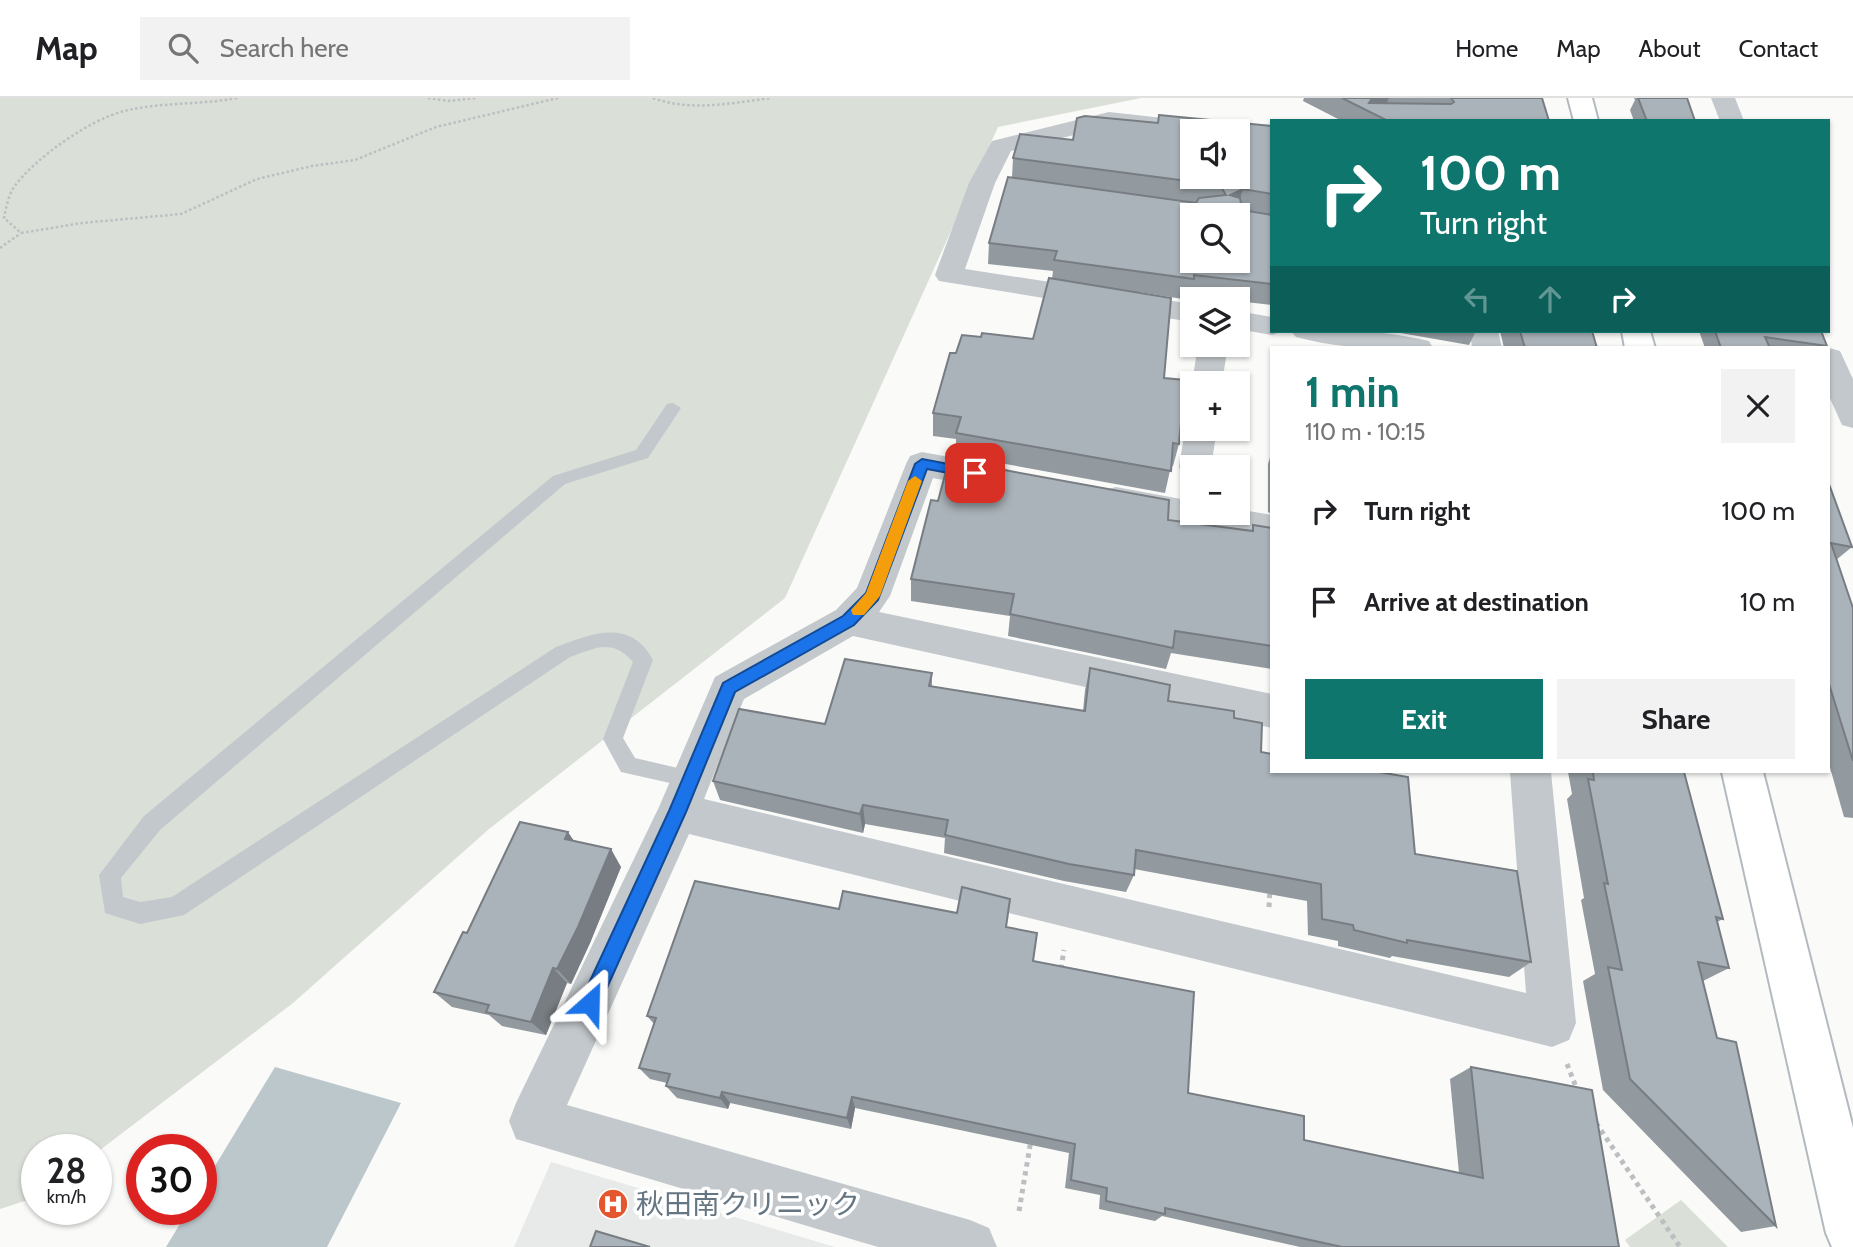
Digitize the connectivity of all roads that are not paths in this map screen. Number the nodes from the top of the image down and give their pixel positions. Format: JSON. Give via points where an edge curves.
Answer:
{"nodes":[{"id":1,"x":1580,"y":98,"type":"edge"},
{"id":2,"x":1723,"y":98,"type":"edge"},
{"id":3,"x":1585,"y":119,"type":"edge"},
{"id":4,"x":1731,"y":119,"type":"edge"},
{"id":5,"x":1180,"y":127,"type":"edge"},
{"id":6,"x":1180,"y":311,"type":"edge"},
{"id":7,"x":1250,"y":322,"type":"edge"},
{"id":8,"x":1270,"y":326,"type":"edge"},
{"id":9,"x":1319,"y":333,"type":"edge"},
{"id":10,"x":1405,"y":346,"type":"edge"},
{"id":11,"x":1830,"y":362,"type":"edge"},
{"id":12,"x":673,"y":408,"type":"dead end"},
{"id":13,"x":1844,"y":414,"type":"edge"},
{"id":14,"x":1028,"y":483,"type":"edge"},
{"id":15,"x":1082,"y":493,"type":"edge"},
{"id":16,"x":1180,"y":499,"type":"edge"},
{"id":17,"x":1250,"y":520,"type":"edge"},
{"id":18,"x":1270,"y":527,"type":"edge"},
{"id":19,"x":849,"y":620,"type":"junction"},
{"id":20,"x":1270,"y":711,"type":"edge"},
{"id":21,"x":1531,"y":773,"type":"edge"},
{"id":22,"x":1742,"y":773,"type":"edge"},
{"id":23,"x":685,"y":795,"type":"junction"},
{"id":24,"x":1853,"y":1233,"type":"edge"},
{"id":25,"x":970,"y":1247,"type":"edge"}],
"edges":[{"from":1,"to":3,"type":"street"},
{"from":2,"to":4,"type":"street"},
{"from":5,"to":6,"type":"street","via":[[1109,119],[1000,146],[995,185],[949,275]]},
{"from":7,"to":8,"type":"street"},
{"from":9,"to":10,"type":"street"},
{"from":11,"to":13,"type":"street"},
{"from":12,"to":23,"type":"lane","via":[[642,454],[559,480],[152,823],[110,875],[113,905],[140,913],[176,907],[563,652],[601,638],[628,643],[643,660],[613,738],[628,766]]},
{"from":14,"to":19,"type":"street","via":[[922,464],[872,596]]},
{"from":15,"to":16,"type":"street"},
{"from":17,"to":18,"type":"street"},
{"from":19,"to":20,"type":"street"},
{"from":19,"to":23,"type":"street","via":[[729,688]]},
{"from":21,"to":23,"type":"street","via":[[1552,1023],[1072,907]]},
{"from":22,"to":24,"type":"street"},
{"from":23,"to":25,"type":"street","via":[[534,1121]]}]}
